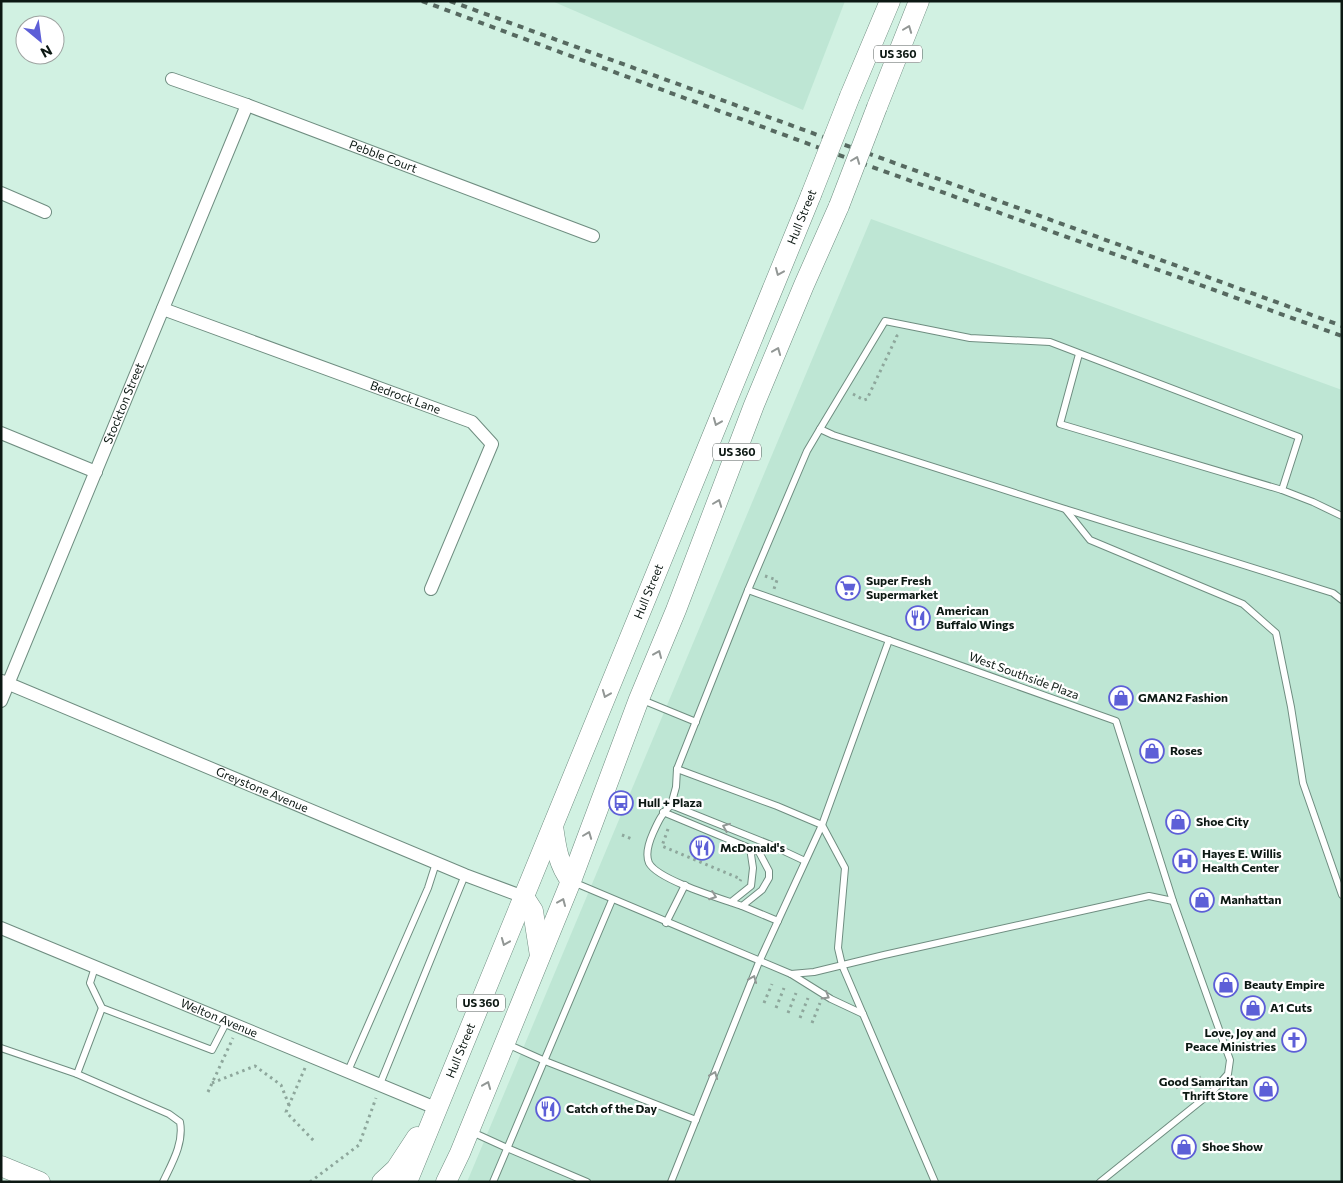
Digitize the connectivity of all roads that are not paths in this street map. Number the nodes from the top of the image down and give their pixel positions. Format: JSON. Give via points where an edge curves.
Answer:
{"nodes":[{"id":1,"x":890,"y":1,"type":"edge"},
{"id":2,"x":919,"y":1,"type":"edge"},
{"id":3,"x":172,"y":79,"type":"dead end"},
{"id":4,"x":248,"y":105,"type":"junction"},
{"id":5,"x":1,"y":193,"type":"edge"},
{"id":6,"x":45,"y":212,"type":"dead end"},
{"id":7,"x":593,"y":236,"type":"dead end"},
{"id":8,"x":163,"y":309,"type":"junction"},
{"id":9,"x":1079,"y":354,"type":"junction"},
{"id":10,"x":820,"y":429,"type":"junction"},
{"id":11,"x":1,"y":433,"type":"edge"},
{"id":12,"x":96,"y":472,"type":"junction"},
{"id":13,"x":1282,"y":490,"type":"junction"},
{"id":14,"x":1065,"y":509,"type":"junction"},
{"id":15,"x":1342,"y":516,"type":"edge"},
{"id":16,"x":430,"y":589,"type":"dead end"},
{"id":17,"x":748,"y":590,"type":"junction"},
{"id":18,"x":1342,"y":600,"type":"edge"},
{"id":19,"x":889,"y":640,"type":"junction"},
{"id":20,"x":5,"y":682,"type":"edge"},
{"id":21,"x":639,"y":699,"type":"junction"},
{"id":22,"x":1,"y":701,"type":"edge"},
{"id":23,"x":696,"y":722,"type":"junction"},
{"id":24,"x":677,"y":769,"type":"junction"},
{"id":25,"x":672,"y":805,"type":"junction"},
{"id":26,"x":663,"y":812,"type":"junction"},
{"id":27,"x":553,"y":824,"type":"junction"},
{"id":28,"x":822,"y":825,"type":"junction"},
{"id":29,"x":750,"y":848,"type":"junction"},
{"id":30,"x":805,"y":861,"type":"junction"},
{"id":31,"x":436,"y":863,"type":"junction"},
{"id":32,"x":465,"y":875,"type":"junction"},
{"id":33,"x":571,"y":881,"type":"junction"},
{"id":34,"x":685,"y":885,"type":"junction"},
{"id":35,"x":1342,"y":895,"type":"edge"},
{"id":36,"x":524,"y":897,"type":"junction"},
{"id":37,"x":612,"y":900,"type":"junction"},
{"id":38,"x":1173,"y":900,"type":"junction"},
{"id":39,"x":731,"y":902,"type":"junction"},
{"id":40,"x":742,"y":906,"type":"junction"},
{"id":41,"x":778,"y":921,"type":"junction"},
{"id":42,"x":666,"y":923,"type":"junction"},
{"id":43,"x":1,"y":928,"type":"edge"},
{"id":44,"x":540,"y":956,"type":"junction"},
{"id":45,"x":759,"y":962,"type":"junction"},
{"id":46,"x":842,"y":965,"type":"junction"},
{"id":47,"x":95,"y":967,"type":"junction"},
{"id":48,"x":791,"y":974,"type":"junction"},
{"id":49,"x":102,"y":1008,"type":"junction"},
{"id":50,"x":864,"y":1014,"type":"junction"},
{"id":51,"x":227,"y":1021,"type":"junction"},
{"id":52,"x":504,"y":1042,"type":"junction"},
{"id":53,"x":1,"y":1048,"type":"edge"},
{"id":54,"x":545,"y":1062,"type":"junction"},
{"id":55,"x":348,"y":1071,"type":"junction"},
{"id":56,"x":77,"y":1074,"type":"junction"},
{"id":57,"x":380,"y":1084,"type":"junction"},
{"id":58,"x":438,"y":1109,"type":"junction"},
{"id":59,"x":696,"y":1120,"type":"junction"},
{"id":60,"x":469,"y":1130,"type":"junction"},
{"id":61,"x":507,"y":1148,"type":"junction"},
{"id":62,"x":460,"y":1153,"type":"junction"},
{"id":63,"x":1,"y":1166,"type":"edge"},
{"id":64,"x":40,"y":1182,"type":"edge"},
{"id":65,"x":163,"y":1182,"type":"edge"},
{"id":66,"x":382,"y":1182,"type":"edge"},
{"id":67,"x":407,"y":1182,"type":"edge"},
{"id":68,"x":446,"y":1182,"type":"edge"},
{"id":69,"x":456,"y":1182,"type":"edge"},
{"id":70,"x":492,"y":1182,"type":"edge"},
{"id":71,"x":588,"y":1182,"type":"edge"},
{"id":72,"x":671,"y":1182,"type":"edge"},
{"id":73,"x":936,"y":1182,"type":"edge"},
{"id":74,"x":1100,"y":1182,"type":"edge"}],
"edges":[{"from":1,"to":27,"type":"main road","name":"Hull Street","number":"US 360","one_way":true,"bridge":true},
{"from":21,"to":2,"type":"main road","number":"US 360","one_way":true,"bridge":true,"via":[[754,405],[839,206]]},
{"from":3,"to":4,"type":"street","name":"Pebble Court"},
{"from":4,"to":7,"type":"street","name":"Pebble Court"},
{"from":4,"to":8,"type":"street","name":"Stockton Street"},
{"from":5,"to":6,"type":"street"},
{"from":8,"to":12,"type":"street","name":"Stockton Street"},
{"from":8,"to":16,"type":"street","name":"Bedrock Lane","via":[[472,422],[492,444]]},
{"from":9,"to":10,"type":"lane","via":[[1050,342],[970,338],[885,321]]},
{"from":9,"to":13,"type":"lane","via":[[1299,437]]},
{"from":9,"to":13,"type":"lane","via":[[1060,424]]},
{"from":10,"to":14,"type":"lane"},
{"from":10,"to":17,"type":"lane","via":[[807,451]]},
{"from":11,"to":12,"type":"street"},
{"from":12,"to":20,"type":"street","name":"Stockton Street"},
{"from":13,"to":15,"type":"lane"},
{"from":14,"to":18,"type":"lane","via":[[1334,593]]},
{"from":14,"to":35,"type":"lane","via":[[1090,540],[1244,604],[1276,633],[1303,783]]},
{"from":17,"to":19,"type":"lane","name":"West Southside Plaza"},
{"from":17,"to":23,"type":"lane"},
{"from":19,"to":28,"type":"lane"},
{"from":19,"to":38,"type":"lane","name":"West Southside Plaza","via":[[1116,721]]},
{"from":20,"to":22,"type":"street","name":"Stockton Street"},
{"from":20,"to":31,"type":"street","name":"Greystone Avenue"},
{"from":21,"to":23,"type":"lane"},
{"from":33,"to":21,"type":"main road","number":"US 360","one_way":true},
{"from":23,"to":24,"type":"lane"},
{"from":24,"to":25,"type":"lane"},
{"from":24,"to":28,"type":"lane"},
{"from":25,"to":26,"type":"lane"},
{"from":30,"to":25,"type":"lane","one_way":true},
{"from":26,"to":29,"type":"lane"},
{"from":26,"to":34,"type":"lane","via":[[646,856],[650,865],[660,873]]},
{"from":27,"to":33,"type":"main road","via":[[557,854]]},
{"from":27,"to":36,"type":"main road","name":"Hull Street","number":"US 360"},
{"from":28,"to":30,"type":"lane"},
{"from":28,"to":46,"type":"lane","via":[[845,868],[838,948]]},
{"from":29,"to":39,"type":"lane","via":[[751,886]]},
{"from":29,"to":40,"type":"lane","via":[[759,852],[769,871],[769,878],[762,890]]},
{"from":30,"to":41,"type":"lane"},
{"from":31,"to":32,"type":"street","name":"Greystone Avenue"},
{"from":31,"to":55,"type":"lane"},
{"from":32,"to":36,"type":"street","name":"Greystone Avenue"},
{"from":32,"to":57,"type":"lane"},
{"from":33,"to":37,"type":"lane"},
{"from":44,"to":33,"type":"main road","number":"US 360","one_way":true},
{"from":34,"to":39,"type":"lane","one_way":true},
{"from":34,"to":42,"type":"lane"},
{"from":36,"to":44,"type":"main road","via":[[533,911]]},
{"from":36,"to":58,"type":"main road","name":"Hull Street","number":"US 360","one_way":true},
{"from":37,"to":42,"type":"lane"},
{"from":37,"to":54,"type":"lane"},
{"from":38,"to":46,"type":"lane","via":[[1150,896]]},
{"from":38,"to":74,"type":"lane","via":[[1230,1060],[1228,1074],[1212,1092]]},
{"from":39,"to":40,"type":"lane"},
{"from":40,"to":41,"type":"lane"},
{"from":41,"to":45,"type":"lane"},
{"from":42,"to":45,"type":"lane"},
{"from":43,"to":47,"type":"street","name":"Welton Avenue"},
{"from":44,"to":52,"type":"main road","number":"US 360"},
{"from":45,"to":48,"type":"lane"},
{"from":59,"to":45,"type":"lane","one_way":true},
{"from":46,"to":48,"type":"lane"},
{"from":46,"to":50,"type":"lane"},
{"from":47,"to":49,"type":"lane","via":[[90,983]]},
{"from":47,"to":51,"type":"street","name":"Welton Avenue"},
{"from":48,"to":50,"type":"lane","one_way":true,"via":[[831,999]]},
{"from":49,"to":51,"type":"lane","via":[[212,1050]]},
{"from":49,"to":56,"type":"lane"},
{"from":50,"to":73,"type":"lane"},
{"from":51,"to":55,"type":"street","name":"Welton Avenue"},
{"from":52,"to":54,"type":"lane"},
{"from":60,"to":52,"type":"main road","number":"US 360","one_way":true},
{"from":53,"to":56,"type":"lane"},
{"from":54,"to":59,"type":"lane"},
{"from":54,"to":61,"type":"lane"},
{"from":55,"to":57,"type":"street","name":"Welton Avenue"},
{"from":56,"to":65,"type":"lane","via":[[169,1114],[180,1122],[182,1133]]},
{"from":57,"to":58,"type":"street","name":"Welton Avenue"},
{"from":58,"to":66,"type":"main road","via":[[396,1169]]},
{"from":58,"to":67,"type":"main road","name":"Hull Street","number":"US 360"},
{"from":59,"to":72,"type":"lane"},
{"from":60,"to":61,"type":"lane"},
{"from":60,"to":62,"type":"main road","number":"US 360"},
{"from":61,"to":70,"type":"lane"},
{"from":61,"to":71,"type":"lane"},
{"from":62,"to":68,"type":"main road","number":"US 360"},
{"from":62,"to":69,"type":"main road"},
{"from":63,"to":64,"type":"main road"}]}
